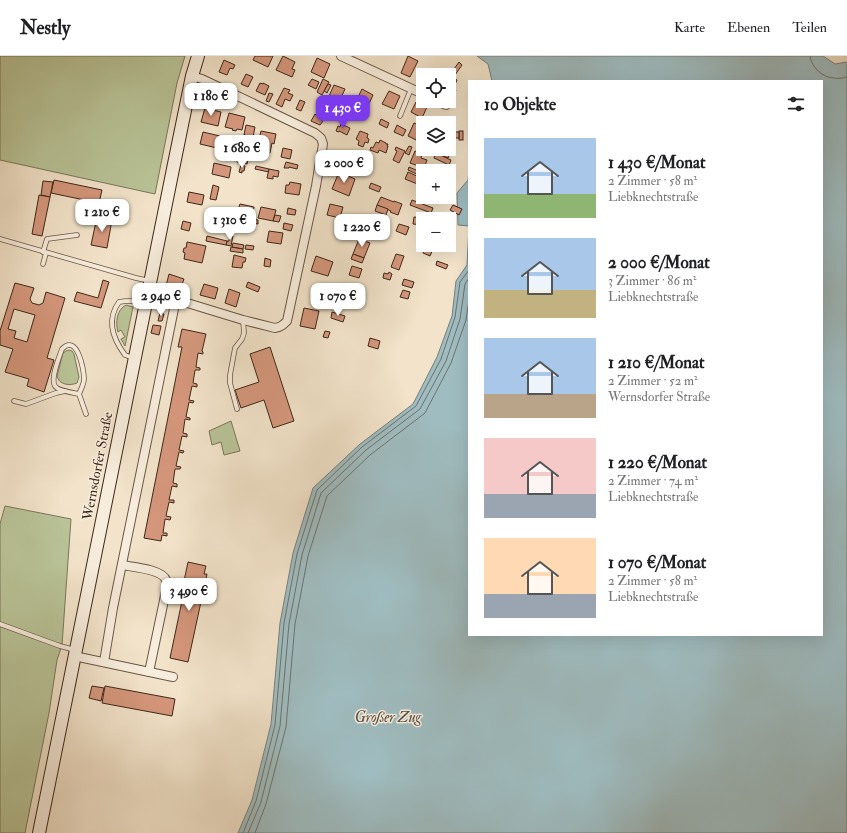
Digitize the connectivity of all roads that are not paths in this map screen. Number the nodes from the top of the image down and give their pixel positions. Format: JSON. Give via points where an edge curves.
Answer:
{"nodes":[{"id":1,"x":198,"y":56,"type":"edge"},
{"id":2,"x":342,"y":56,"type":"edge"},
{"id":3,"x":192,"y":76,"type":"junction"},
{"id":4,"x":411,"y":89,"type":"junction"},
{"id":5,"x":416,"y":91,"type":"edge"},
{"id":6,"x":400,"y":116,"type":"dead end"},
{"id":7,"x":77,"y":235,"type":"dead end"},
{"id":8,"x":0,"y":239,"type":"edge"},
{"id":9,"x":44,"y":252,"type":"junction"},
{"id":10,"x":43,"y":264,"type":"dead end"},
{"id":11,"x":148,"y":292,"type":"junction"},
{"id":12,"x":176,"y":300,"type":"junction"},
{"id":13,"x":243,"y":320,"type":"junction"},
{"id":14,"x":134,"y":358,"type":"junction"},
{"id":15,"x":67,"y":391,"type":"junction"},
{"id":16,"x":79,"y":394,"type":"junction"},
{"id":17,"x":14,"y":401,"type":"dead end"},
{"id":18,"x":238,"y":409,"type":"dead end"},
{"id":19,"x":86,"y":414,"type":"dead end"},
{"id":20,"x":122,"y":565,"type":"junction"},
{"id":21,"x":0,"y":624,"type":"edge"},
{"id":22,"x":75,"y":653,"type":"junction"},
{"id":23,"x":104,"y":662,"type":"junction"},
{"id":24,"x":149,"y":672,"type":"junction"},
{"id":25,"x":173,"y":677,"type":"dead end"},
{"id":26,"x":39,"y":833,"type":"edge"}],
"edges":[{"from":1,"to":3,"type":"main road","name":"Wernsdorfer Straße"},
{"from":2,"to":4,"type":"street"},
{"from":3,"to":11,"type":"main road","name":"Wernsdorfer Straße"},
{"from":3,"to":13,"type":"street","via":[[315,133],[323,144],[287,321],[275,328]]},
{"from":4,"to":5,"type":"street"},
{"from":4,"to":6,"type":"lane"},
{"from":7,"to":9,"type":"lane","via":[[47,239]]},
{"from":8,"to":9,"type":"lane"},
{"from":9,"to":10,"type":"lane"},
{"from":9,"to":11,"type":"lane","via":[[136,278]]},
{"from":11,"to":12,"type":"street"},
{"from":11,"to":14,"type":"main road","name":"Wernsdorfer Straße"},
{"from":11,"to":14,"type":"lane","via":[[135,300],[119,302],[114,308],[112,330],[115,340],[124,355]]},
{"from":12,"to":13,"type":"street"},
{"from":12,"to":20,"type":"street"},
{"from":13,"to":18,"type":"lane","via":[[244,333],[235,348],[230,374],[230,383]]},
{"from":14,"to":22,"type":"main road","name":"Wernsdorfer Straße"},
{"from":15,"to":16,"type":"lane"},
{"from":15,"to":16,"type":"lane","via":[[57,388],[53,378],[62,349],[72,345],[84,372]]},
{"from":15,"to":17,"type":"lane","via":[[26,404]]},
{"from":16,"to":19,"type":"lane"},
{"from":20,"to":23,"type":"street"},
{"from":20,"to":24,"type":"street","via":[[156,571],[166,580],[167,586]]},
{"from":21,"to":22,"type":"lane"},
{"from":22,"to":23,"type":"street"},
{"from":22,"to":26,"type":"main road","name":"Wernsdorfer Straße"},
{"from":23,"to":24,"type":"street"},
{"from":24,"to":25,"type":"street"}]}
